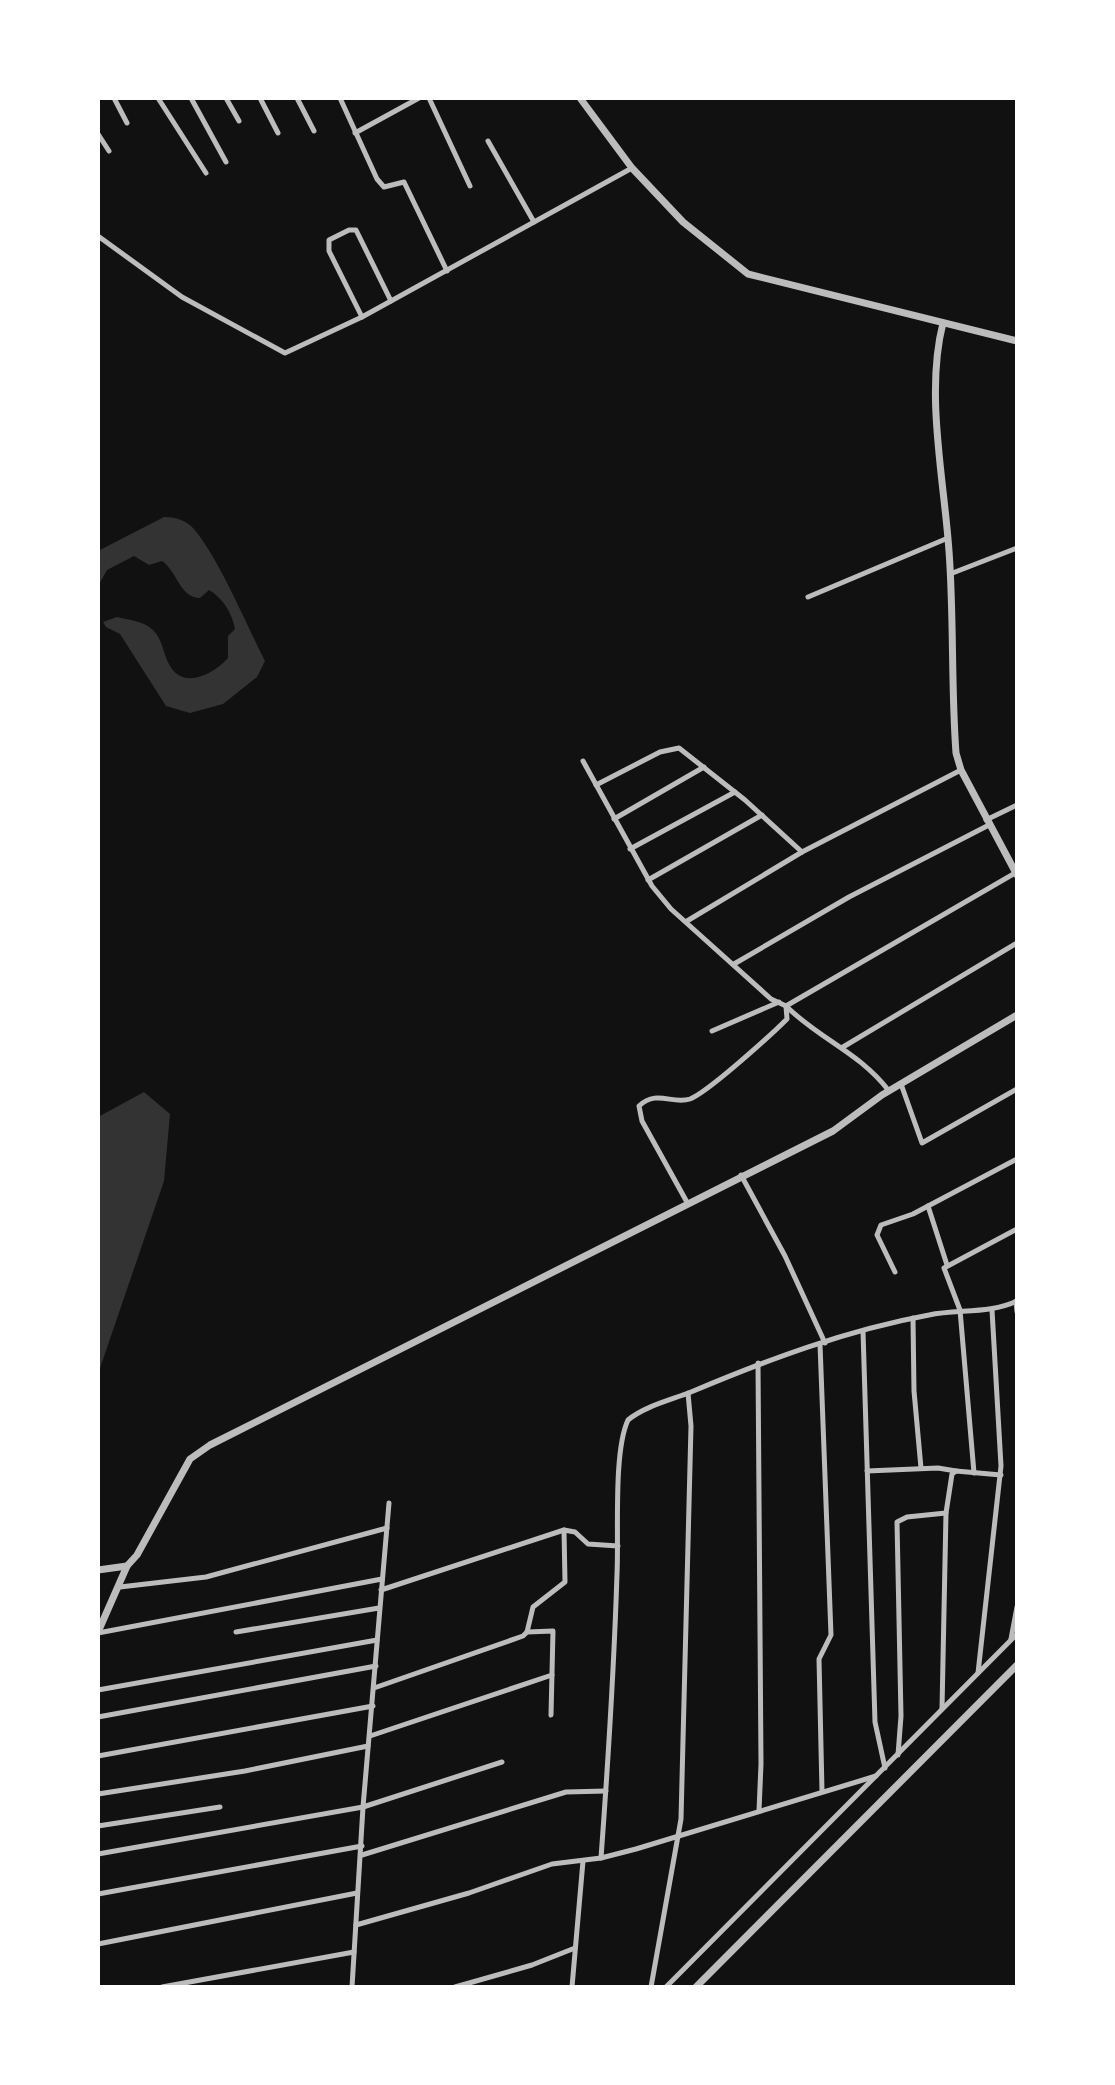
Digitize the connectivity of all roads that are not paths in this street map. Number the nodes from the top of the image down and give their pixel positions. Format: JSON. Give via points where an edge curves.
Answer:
{"nodes":[{"id":1,"x":114,"y":98,"type":"edge"},
{"id":2,"x":158,"y":98,"type":"edge"},
{"id":3,"x":191,"y":98,"type":"edge"},
{"id":4,"x":226,"y":98,"type":"edge"},
{"id":5,"x":260,"y":98,"type":"edge"},
{"id":6,"x":297,"y":98,"type":"edge"},
{"id":7,"x":340,"y":98,"type":"edge"},
{"id":8,"x":419,"y":98,"type":"edge"},
{"id":9,"x":429,"y":98,"type":"edge"},
{"id":10,"x":580,"y":98,"type":"edge"},
{"id":11,"x":239,"y":121,"type":"dead end"},
{"id":12,"x":127,"y":122,"type":"dead end"},
{"id":13,"x":314,"y":131,"type":"dead end"},
{"id":14,"x":355,"y":132,"type":"junction"},
{"id":15,"x":278,"y":133,"type":"dead end"},
{"id":16,"x":98,"y":134,"type":"edge"},
{"id":17,"x":488,"y":141,"type":"dead end"},
{"id":18,"x":109,"y":151,"type":"dead end"},
{"id":19,"x":226,"y":162,"type":"dead end"},
{"id":20,"x":632,"y":168,"type":"junction"},
{"id":21,"x":206,"y":173,"type":"dead end"},
{"id":22,"x":470,"y":186,"type":"dead end"},
{"id":23,"x":534,"y":222,"type":"junction"},
{"id":24,"x":98,"y":236,"type":"edge"},
{"id":25,"x":447,"y":271,"type":"junction"},
{"id":26,"x":391,"y":301,"type":"junction"},
{"id":27,"x":362,"y":317,"type":"junction"},
{"id":28,"x":943,"y":323,"type":"junction"},
{"id":29,"x":1017,"y":341,"type":"edge"},
{"id":30,"x":948,"y":538,"type":"junction"},
{"id":31,"x":1017,"y":548,"type":"edge"},
{"id":32,"x":950,"y":574,"type":"junction"},
{"id":33,"x":808,"y":597,"type":"dead end"},
{"id":34,"x":583,"y":761,"type":"dead end"},
{"id":35,"x":704,"y":767,"type":"junction"},
{"id":36,"x":961,"y":770,"type":"junction"},
{"id":37,"x":596,"y":785,"type":"junction"},
{"id":38,"x":736,"y":792,"type":"junction"},
{"id":39,"x":1017,"y":804,"type":"edge"},
{"id":40,"x":762,"y":815,"type":"junction"},
{"id":41,"x":614,"y":819,"type":"junction"},
{"id":42,"x":988,"y":822,"type":"junction"},
{"id":43,"x":630,"y":849,"type":"junction"},
{"id":44,"x":802,"y":852,"type":"junction"},
{"id":45,"x":1017,"y":873,"type":"edge"},
{"id":46,"x":648,"y":880,"type":"junction"},
{"id":47,"x":687,"y":921,"type":"junction"},
{"id":48,"x":1017,"y":943,"type":"edge"},
{"id":49,"x":734,"y":964,"type":"junction"},
{"id":50,"x":779,"y":1002,"type":"junction"},
{"id":51,"x":786,"y":1006,"type":"junction"},
{"id":52,"x":1017,"y":1015,"type":"edge"},
{"id":53,"x":712,"y":1031,"type":"dead end"},
{"id":54,"x":843,"y":1047,"type":"junction"},
{"id":55,"x":901,"y":1084,"type":"junction"},
{"id":56,"x":1017,"y":1089,"type":"edge"},
{"id":57,"x":889,"y":1091,"type":"junction"},
{"id":58,"x":1017,"y":1158,"type":"edge"},
{"id":59,"x":741,"y":1175,"type":"junction"},
{"id":60,"x":688,"y":1203,"type":"junction"},
{"id":61,"x":928,"y":1206,"type":"junction"},
{"id":62,"x":1017,"y":1229,"type":"edge"},
{"id":63,"x":947,"y":1265,"type":"junction"},
{"id":64,"x":895,"y":1272,"type":"dead end"},
{"id":65,"x":1016,"y":1301,"type":"edge"},
{"id":66,"x":960,"y":1310,"type":"junction"},
{"id":67,"x":992,"y":1310,"type":"junction"},
{"id":68,"x":1017,"y":1312,"type":"edge"},
{"id":69,"x":913,"y":1318,"type":"junction"},
{"id":70,"x":863,"y":1331,"type":"junction"},
{"id":71,"x":822,"y":1344,"type":"junction"},
{"id":72,"x":758,"y":1363,"type":"junction"},
{"id":73,"x":688,"y":1393,"type":"junction"},
{"id":74,"x":921,"y":1468,"type":"junction"},
{"id":75,"x":867,"y":1471,"type":"junction"},
{"id":76,"x":956,"y":1471,"type":"junction"},
{"id":77,"x":974,"y":1473,"type":"junction"},
{"id":78,"x":1000,"y":1475,"type":"junction"},
{"id":79,"x":389,"y":1503,"type":"dead end"},
{"id":80,"x":946,"y":1513,"type":"junction"},
{"id":81,"x":387,"y":1528,"type":"junction"},
{"id":82,"x":564,"y":1530,"type":"junction"},
{"id":83,"x":618,"y":1546,"type":"junction"},
{"id":84,"x":127,"y":1566,"type":"junction"},
{"id":85,"x":98,"y":1570,"type":"edge"},
{"id":86,"x":382,"y":1579,"type":"junction"},
{"id":87,"x":120,"y":1587,"type":"junction"},
{"id":88,"x":381,"y":1590,"type":"junction"},
{"id":89,"x":1017,"y":1607,"type":"edge"},
{"id":90,"x":379,"y":1608,"type":"junction"},
{"id":91,"x":236,"y":1632,"type":"dead end"},
{"id":92,"x":527,"y":1632,"type":"junction"},
{"id":93,"x":98,"y":1633,"type":"edge"},
{"id":94,"x":1017,"y":1634,"type":"edge"},
{"id":95,"x":1011,"y":1639,"type":"junction"},
{"id":96,"x":377,"y":1640,"type":"junction"},
{"id":97,"x":1017,"y":1665,"type":"edge"},
{"id":98,"x":376,"y":1666,"type":"junction"},
{"id":99,"x":978,"y":1673,"type":"junction"},
{"id":100,"x":552,"y":1675,"type":"junction"},
{"id":101,"x":374,"y":1688,"type":"junction"},
{"id":102,"x":98,"y":1690,"type":"edge"},
{"id":103,"x":373,"y":1706,"type":"junction"},
{"id":104,"x":942,"y":1709,"type":"junction"},
{"id":105,"x":551,"y":1715,"type":"dead end"},
{"id":106,"x":98,"y":1717,"type":"edge"},
{"id":107,"x":370,"y":1736,"type":"junction"},
{"id":108,"x":368,"y":1746,"type":"junction"},
{"id":109,"x":898,"y":1755,"type":"junction"},
{"id":110,"x":98,"y":1756,"type":"edge"},
{"id":111,"x":502,"y":1762,"type":"dead end"},
{"id":112,"x":885,"y":1768,"type":"junction"},
{"id":113,"x":876,"y":1776,"type":"junction"},
{"id":114,"x":606,"y":1791,"type":"junction"},
{"id":115,"x":822,"y":1791,"type":"junction"},
{"id":116,"x":98,"y":1794,"type":"edge"},
{"id":117,"x":219,"y":1807,"type":"dead end"},
{"id":118,"x":363,"y":1807,"type":"junction"},
{"id":119,"x":759,"y":1811,"type":"junction"},
{"id":120,"x":98,"y":1826,"type":"edge"},
{"id":121,"x":678,"y":1836,"type":"junction"},
{"id":122,"x":362,"y":1846,"type":"junction"},
{"id":123,"x":98,"y":1854,"type":"edge"},
{"id":124,"x":362,"y":1855,"type":"junction"},
{"id":125,"x":601,"y":1858,"type":"junction"},
{"id":126,"x":583,"y":1861,"type":"junction"},
{"id":127,"x":357,"y":1892,"type":"junction"},
{"id":128,"x":98,"y":1894,"type":"edge"},
{"id":129,"x":356,"y":1926,"type":"junction"},
{"id":130,"x":98,"y":1944,"type":"edge"},
{"id":131,"x":575,"y":1948,"type":"junction"},
{"id":132,"x":354,"y":1952,"type":"junction"},
{"id":133,"x":162,"y":1987,"type":"edge"},
{"id":134,"x":352,"y":1987,"type":"edge"},
{"id":135,"x":455,"y":1987,"type":"edge"},
{"id":136,"x":572,"y":1987,"type":"edge"},
{"id":137,"x":652,"y":1987,"type":"edge"},
{"id":138,"x":666,"y":1987,"type":"edge"},
{"id":139,"x":696,"y":1987,"type":"edge"}],
"edges":[{"from":1,"to":12,"type":"street"},
{"from":2,"to":21,"type":"street"},
{"from":3,"to":19,"type":"street"},
{"from":4,"to":11,"type":"street"},
{"from":5,"to":15,"type":"street"},
{"from":6,"to":13,"type":"street"},
{"from":7,"to":14,"type":"street"},
{"from":8,"to":14,"type":"street"},
{"from":9,"to":22,"type":"street"},
{"from":10,"to":20,"type":"street"},
{"from":14,"to":25,"type":"street","via":[[381,185],[406,184]]},
{"from":16,"to":18,"type":"street"},
{"from":17,"to":23,"type":"street"},
{"from":20,"to":23,"type":"street"},
{"from":20,"to":28,"type":"street","via":[[683,222],[748,274]]},
{"from":23,"to":25,"type":"street"},
{"from":24,"to":27,"type":"street","via":[[182,297],[281,352],[298,350]]},
{"from":25,"to":26,"type":"street"},
{"from":26,"to":27,"type":"street"},
{"from":26,"to":27,"type":"street","via":[[356,230],[329,240],[329,251]]},
{"from":28,"to":29,"type":"street"},
{"from":28,"to":30,"type":"street","via":[[936,382]]},
{"from":30,"to":32,"type":"street"},
{"from":30,"to":33,"type":"street"},
{"from":31,"to":32,"type":"street"},
{"from":32,"to":36,"type":"street","via":[[954,727]]},
{"from":34,"to":37,"type":"street"},
{"from":35,"to":37,"type":"street","via":[[673,747]]},
{"from":35,"to":38,"type":"street"},
{"from":35,"to":41,"type":"street"},
{"from":36,"to":42,"type":"street"},
{"from":36,"to":44,"type":"street"},
{"from":37,"to":41,"type":"street"},
{"from":38,"to":40,"type":"street"},
{"from":38,"to":43,"type":"street"},
{"from":39,"to":42,"type":"street"},
{"from":40,"to":44,"type":"street"},
{"from":40,"to":46,"type":"street"},
{"from":41,"to":43,"type":"street"},
{"from":42,"to":45,"type":"street"},
{"from":42,"to":49,"type":"street"},
{"from":43,"to":46,"type":"street"},
{"from":44,"to":47,"type":"street"},
{"from":45,"to":51,"type":"street"},
{"from":46,"to":47,"type":"street"},
{"from":47,"to":49,"type":"street"},
{"from":48,"to":54,"type":"street"},
{"from":49,"to":50,"type":"street"},
{"from":50,"to":51,"type":"street"},
{"from":50,"to":53,"type":"street"},
{"from":51,"to":54,"type":"street"},
{"from":51,"to":60,"type":"street","via":[[787,1019],[702,1092],[684,1100],[659,1096],[639,1105],[642,1121]]},
{"from":52,"to":55,"type":"street"},
{"from":54,"to":57,"type":"street"},
{"from":55,"to":56,"type":"street","via":[[922,1143]]},
{"from":55,"to":57,"type":"street"},
{"from":57,"to":59,"type":"street","via":[[833,1131]]},
{"from":58,"to":61,"type":"street"},
{"from":59,"to":60,"type":"street"},
{"from":59,"to":71,"type":"street","via":[[785,1256]]},
{"from":60,"to":84,"type":"street","via":[[210,1446],[190,1459]]},
{"from":61,"to":63,"type":"street"},
{"from":61,"to":64,"type":"street","via":[[876,1230]]},
{"from":62,"to":63,"type":"street"},
{"from":63,"to":66,"type":"street","via":[[944,1272]]},
{"from":65,"to":67,"type":"street"},
{"from":65,"to":68,"type":"street"},
{"from":66,"to":67,"type":"street"},
{"from":66,"to":69,"type":"street"},
{"from":66,"to":77,"type":"street"},
{"from":67,"to":78,"type":"street"},
{"from":69,"to":70,"type":"street"},
{"from":69,"to":74,"type":"street"},
{"from":70,"to":71,"type":"street"},
{"from":70,"to":75,"type":"street"},
{"from":71,"to":72,"type":"street"},
{"from":71,"to":115,"type":"street","via":[[831,1635],[819,1659]]},
{"from":72,"to":73,"type":"street"},
{"from":72,"to":119,"type":"street"},
{"from":73,"to":83,"type":"street","via":[[628,1419]]},
{"from":73,"to":121,"type":"street","via":[[690,1467]]},
{"from":74,"to":75,"type":"street"},
{"from":74,"to":76,"type":"street"},
{"from":75,"to":112,"type":"street","via":[[875,1722]]},
{"from":76,"to":77,"type":"street"},
{"from":76,"to":80,"type":"street"},
{"from":77,"to":78,"type":"street"},
{"from":78,"to":99,"type":"street"},
{"from":79,"to":81,"type":"street"},
{"from":80,"to":104,"type":"street"},
{"from":80,"to":109,"type":"street","via":[[900,1518],[895,1530],[901,1716]]},
{"from":81,"to":86,"type":"street"},
{"from":81,"to":87,"type":"street","via":[[206,1577]]},
{"from":82,"to":83,"type":"street","via":[[575,1532],[588,1544]]},
{"from":82,"to":88,"type":"street"},
{"from":82,"to":92,"type":"street","via":[[565,1582],[533,1607]]},
{"from":83,"to":114,"type":"street"},
{"from":84,"to":85,"type":"street"},
{"from":84,"to":87,"type":"street"},
{"from":86,"to":88,"type":"street"},
{"from":86,"to":93,"type":"street"},
{"from":87,"to":93,"type":"street"},
{"from":88,"to":90,"type":"street"},
{"from":89,"to":95,"type":"street"},
{"from":90,"to":91,"type":"street"},
{"from":90,"to":96,"type":"street"},
{"from":92,"to":100,"type":"street","via":[[553,1631]]},
{"from":92,"to":101,"type":"street"},
{"from":94,"to":95,"type":"street"},
{"from":95,"to":99,"type":"street"},
{"from":96,"to":98,"type":"street"},
{"from":96,"to":102,"type":"street"},
{"from":97,"to":139,"type":"street"},
{"from":98,"to":101,"type":"street"},
{"from":98,"to":106,"type":"street"},
{"from":99,"to":104,"type":"street"},
{"from":100,"to":105,"type":"street"},
{"from":100,"to":107,"type":"street"},
{"from":101,"to":103,"type":"street"},
{"from":103,"to":107,"type":"street"},
{"from":103,"to":110,"type":"street"},
{"from":104,"to":109,"type":"street"},
{"from":107,"to":108,"type":"street"},
{"from":108,"to":116,"type":"street"},
{"from":108,"to":118,"type":"street"},
{"from":109,"to":112,"type":"street"},
{"from":111,"to":118,"type":"street"},
{"from":112,"to":113,"type":"street"},
{"from":113,"to":115,"type":"street"},
{"from":113,"to":138,"type":"street"},
{"from":114,"to":124,"type":"street","via":[[566,1792]]},
{"from":114,"to":125,"type":"street"},
{"from":115,"to":119,"type":"street"},
{"from":117,"to":120,"type":"street"},
{"from":118,"to":122,"type":"street"},
{"from":118,"to":123,"type":"street"},
{"from":119,"to":121,"type":"street"},
{"from":121,"to":125,"type":"street"},
{"from":121,"to":137,"type":"street"},
{"from":122,"to":124,"type":"street"},
{"from":122,"to":128,"type":"street"},
{"from":124,"to":127,"type":"street"},
{"from":125,"to":126,"type":"street"},
{"from":126,"to":129,"type":"street","via":[[552,1864]]},
{"from":126,"to":131,"type":"street"},
{"from":127,"to":129,"type":"street"},
{"from":127,"to":130,"type":"street"},
{"from":129,"to":132,"type":"street"},
{"from":131,"to":135,"type":"street"},
{"from":131,"to":136,"type":"street"},
{"from":132,"to":133,"type":"street"},
{"from":132,"to":134,"type":"street"}]}
